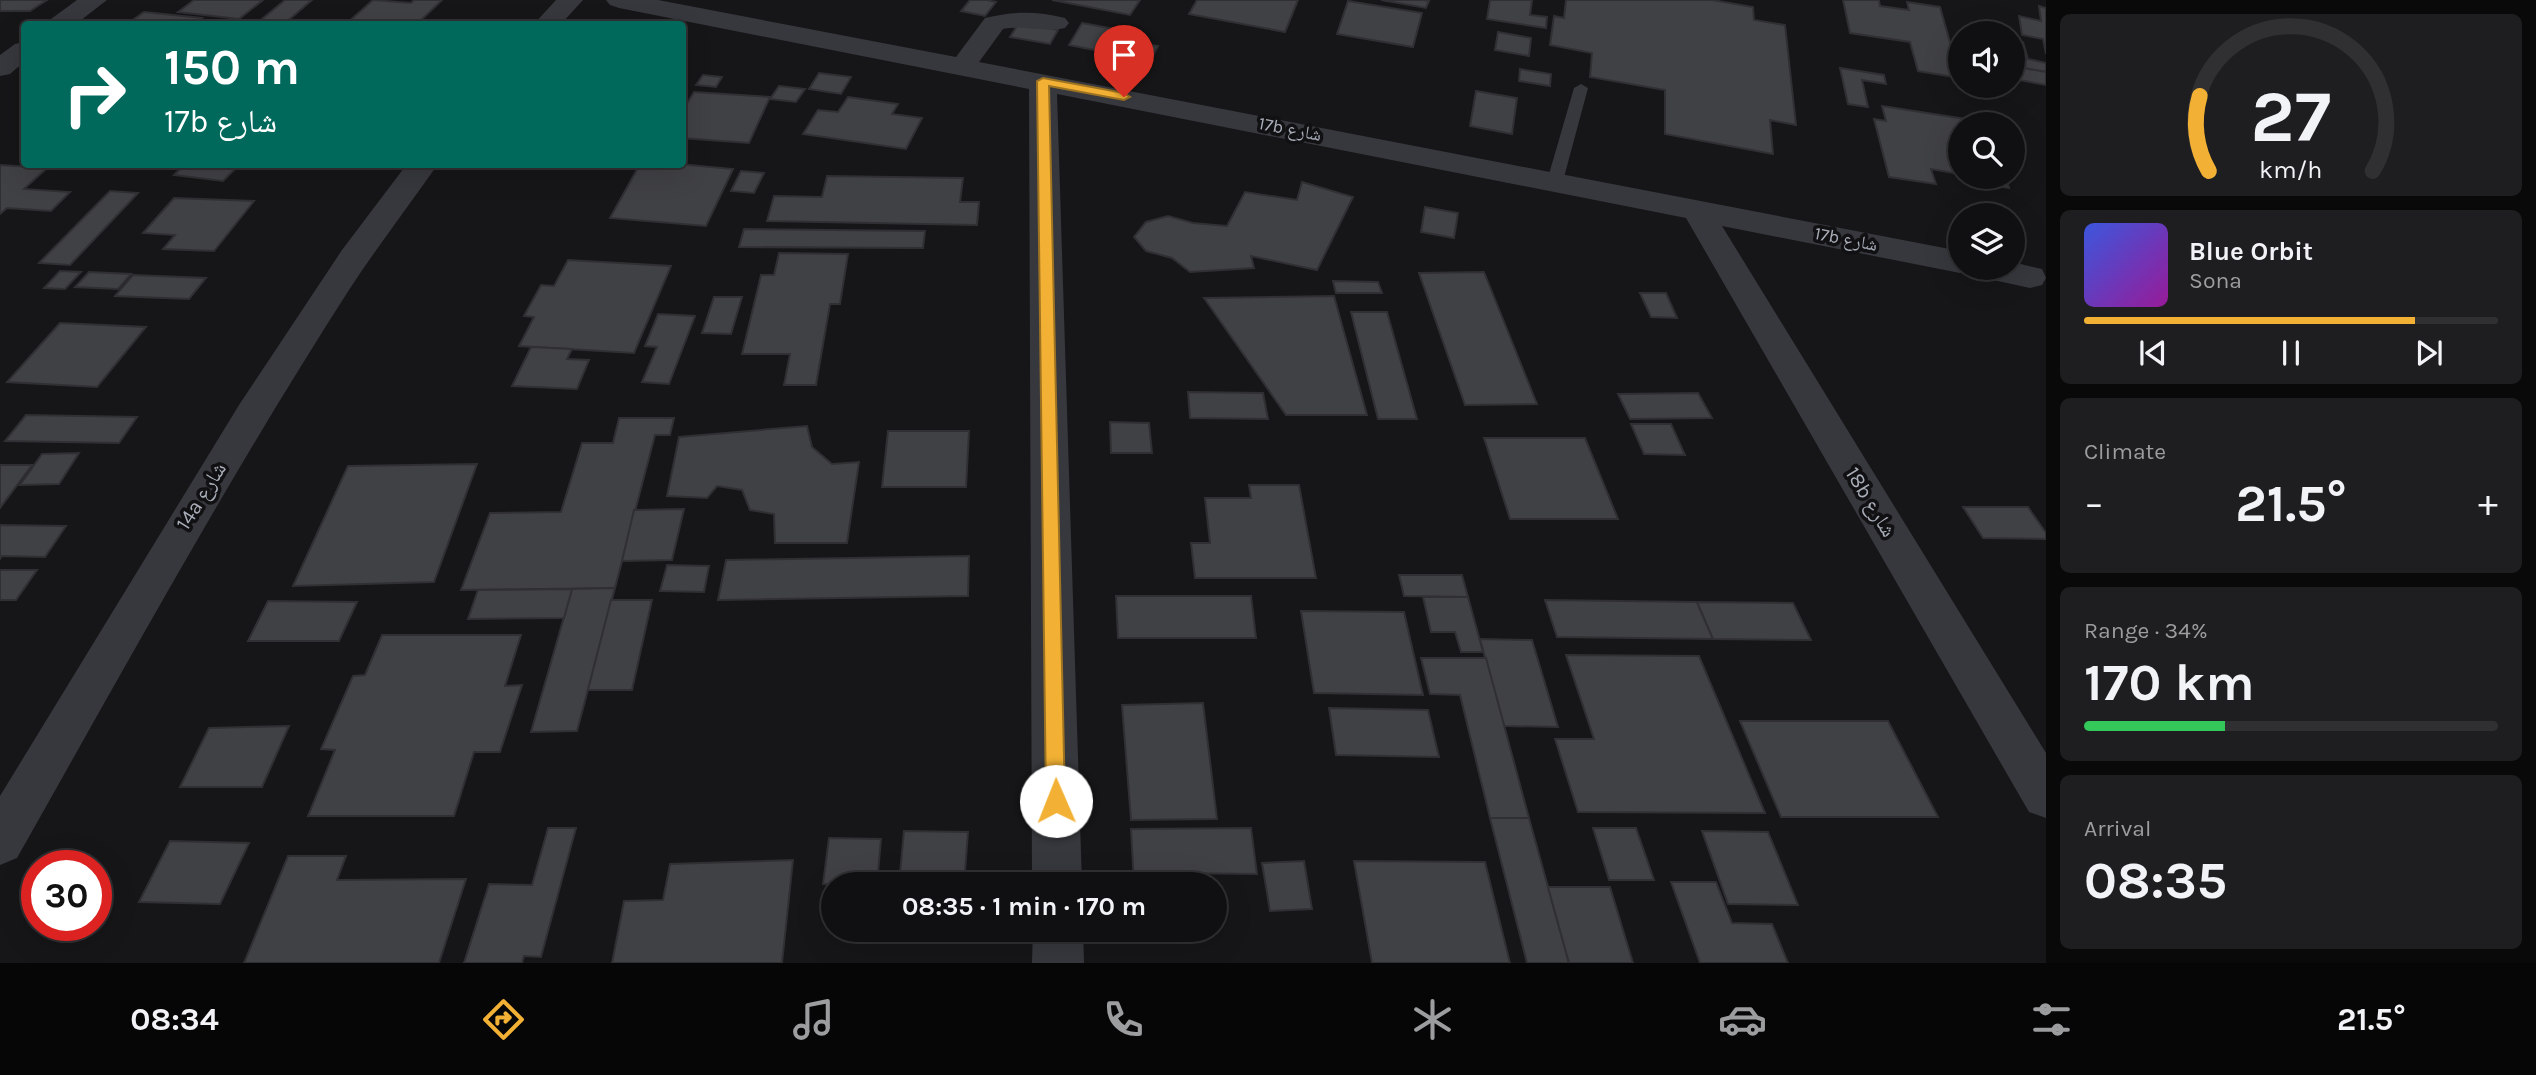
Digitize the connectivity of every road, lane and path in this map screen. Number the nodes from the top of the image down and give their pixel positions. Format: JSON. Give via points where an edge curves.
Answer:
{"nodes":[{"id":1,"x":94,"y":0,"type":"edge"},
{"id":2,"x":570,"y":0,"type":"edge"},
{"id":3,"x":619,"y":0,"type":"edge"},
{"id":4,"x":64,"y":21,"type":"edge"},
{"id":5,"x":550,"y":21,"type":"edge"},
{"id":6,"x":1056,"y":23,"type":"dead end"},
{"id":7,"x":21,"y":52,"type":"edge"},
{"id":8,"x":963,"y":65,"type":"junction"},
{"id":9,"x":0,"y":68,"type":"edge"},
{"id":10,"x":1043,"y":81,"type":"junction"},
{"id":11,"x":1581,"y":88,"type":"dead end"},
{"id":12,"x":421,"y":168,"type":"edge"},
{"id":13,"x":1555,"y":181,"type":"junction"},
{"id":14,"x":1696,"y":209,"type":"junction"},
{"id":15,"x":1948,"y":260,"type":"edge"},
{"id":16,"x":2025,"y":275,"type":"edge"},
{"id":17,"x":2031,"y":276,"type":"dead end"},
{"id":18,"x":2046,"y":796,"type":"edge"},
{"id":19,"x":0,"y":841,"type":"edge"},
{"id":20,"x":1057,"y":872,"type":"edge"},
{"id":21,"x":1058,"y":942,"type":"edge"},
{"id":22,"x":1058,"y":963,"type":"edge"}],
"edges":[{"from":1,"to":4,"type":"street"},
{"from":2,"to":5,"type":"street"},
{"from":3,"to":8,"type":"street","name":"17b شارع"},
{"from":6,"to":8,"type":"street","via":[[1021,18],[994,23]]},
{"from":7,"to":9,"type":"street"},
{"from":8,"to":10,"type":"street","name":"17b شارع"},
{"from":10,"to":13,"type":"street","name":"17b شارع"},
{"from":10,"to":20,"type":"street"},
{"from":11,"to":13,"type":"lane"},
{"from":12,"to":19,"type":"street","name":"14a شارع","via":[[260,400]]},
{"from":13,"to":14,"type":"street","name":"17b شارع"},
{"from":14,"to":15,"type":"street","name":"17b شارع"},
{"from":14,"to":18,"type":"street","name":"18b شارع"},
{"from":16,"to":17,"type":"street"},
{"from":21,"to":22,"type":"street"}]}
